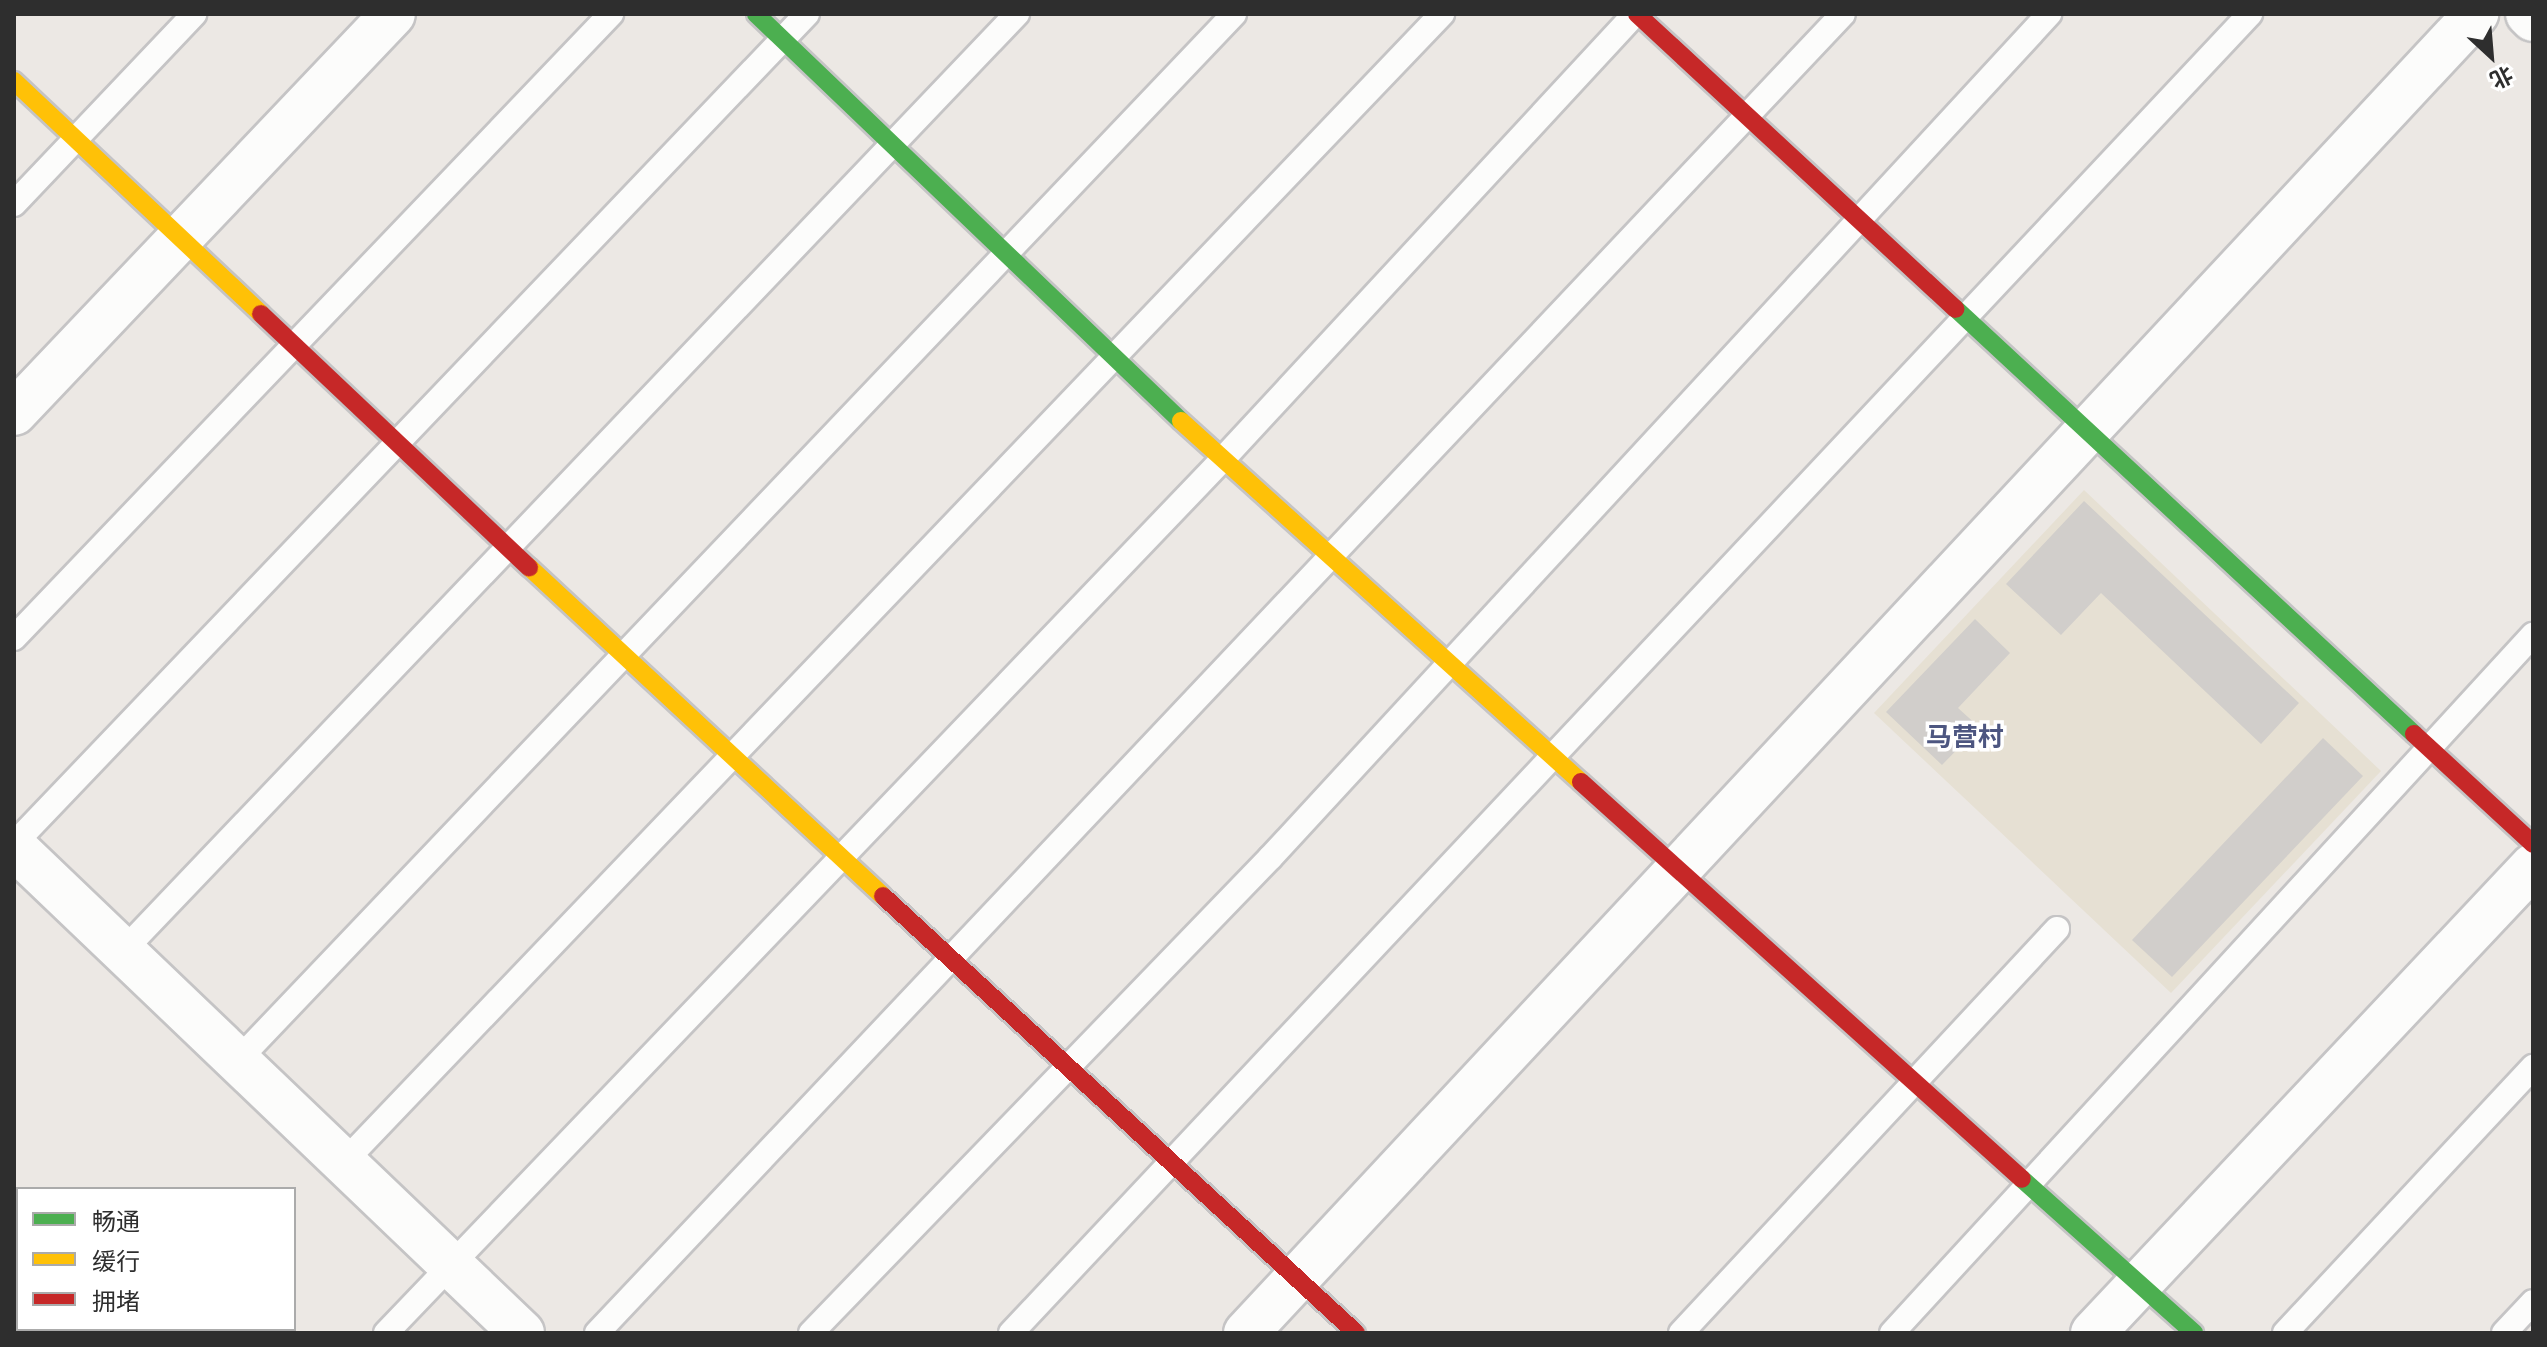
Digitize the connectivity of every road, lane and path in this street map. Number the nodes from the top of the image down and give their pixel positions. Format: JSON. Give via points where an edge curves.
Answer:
{"nodes":[{"id":1,"x":194,"y":14,"type":"edge"},
{"id":2,"x":393,"y":14,"type":"edge"},
{"id":3,"x":611,"y":14,"type":"edge"},
{"id":4,"x":756,"y":14,"type":"edge"},
{"id":5,"x":807,"y":14,"type":"edge"},
{"id":6,"x":1017,"y":14,"type":"edge"},
{"id":7,"x":1234,"y":14,"type":"edge"},
{"id":8,"x":1442,"y":14,"type":"edge"},
{"id":9,"x":1636,"y":14,"type":"edge"},
{"id":10,"x":1843,"y":14,"type":"edge"},
{"id":11,"x":2049,"y":14,"type":"edge"},
{"id":12,"x":2250,"y":14,"type":"edge"},
{"id":13,"x":2476,"y":14,"type":"edge"},
{"id":14,"x":2528,"y":14,"type":"edge"},
{"id":15,"x":2533,"y":19,"type":"edge"},
{"id":16,"x":782,"y":40,"type":"junction"},
{"id":17,"x":14,"y":81,"type":"edge"},
{"id":18,"x":1748,"y":117,"type":"junction"},
{"id":19,"x":76,"y":140,"type":"junction"},
{"id":20,"x":892,"y":144,"type":"junction"},
{"id":21,"x":14,"y":204,"type":"edge"},
{"id":22,"x":1858,"y":220,"type":"junction"},
{"id":23,"x":180,"y":238,"type":"junction"},
{"id":24,"x":1008,"y":255,"type":"junction"},
{"id":25,"x":1964,"y":318,"type":"junction"},
{"id":26,"x":294,"y":346,"type":"junction"},
{"id":27,"x":1114,"y":356,"type":"junction"},
{"id":28,"x":14,"y":413,"type":"edge"},
{"id":29,"x":2087,"y":431,"type":"junction"},
{"id":30,"x":397,"y":443,"type":"junction"},
{"id":31,"x":1222,"y":460,"type":"junction"},
{"id":32,"x":508,"y":547,"type":"junction"},
{"id":33,"x":1332,"y":559,"type":"junction"},
{"id":34,"x":2533,"y":635,"type":"edge"},
{"id":35,"x":14,"y":638,"type":"edge"},
{"id":36,"x":624,"y":656,"type":"junction"},
{"id":37,"x":1449,"y":663,"type":"junction"},
{"id":38,"x":2429,"y":748,"type":"junction"},
{"id":39,"x":732,"y":757,"type":"junction"},
{"id":40,"x":1553,"y":757,"type":"junction"},
{"id":41,"x":2533,"y":844,"type":"edge"},
{"id":42,"x":14,"y":846,"type":"edge"},
{"id":43,"x":841,"y":858,"type":"junction"},
{"id":44,"x":2533,"y":866,"type":"edge"},
{"id":45,"x":1678,"y":869,"type":"junction"},
{"id":46,"x":2057,"y":929,"type":"dead end"},
{"id":47,"x":124,"y":950,"type":"junction"},
{"id":48,"x":951,"y":960,"type":"junction"},
{"id":49,"x":239,"y":1059,"type":"junction"},
{"id":50,"x":1067,"y":1067,"type":"junction"},
{"id":51,"x":2533,"y":1067,"type":"edge"},
{"id":52,"x":1915,"y":1081,"type":"junction"},
{"id":53,"x":344,"y":1162,"type":"junction"},
{"id":54,"x":1172,"y":1163,"type":"junction"},
{"id":55,"x":2029,"y":1184,"type":"junction"},
{"id":56,"x":451,"y":1265,"type":"junction"},
{"id":57,"x":1297,"y":1279,"type":"junction"},
{"id":58,"x":2140,"y":1284,"type":"junction"},
{"id":59,"x":2533,"y":1302,"type":"edge"},
{"id":60,"x":386,"y":1333,"type":"edge"},
{"id":61,"x":522,"y":1333,"type":"edge"},
{"id":62,"x":597,"y":1333,"type":"edge"},
{"id":63,"x":811,"y":1333,"type":"edge"},
{"id":64,"x":1011,"y":1333,"type":"edge"},
{"id":65,"x":1246,"y":1333,"type":"edge"},
{"id":66,"x":1356,"y":1333,"type":"edge"},
{"id":67,"x":1681,"y":1333,"type":"edge"},
{"id":68,"x":1892,"y":1333,"type":"edge"},
{"id":69,"x":2093,"y":1333,"type":"edge"},
{"id":70,"x":2194,"y":1333,"type":"edge"},
{"id":71,"x":2285,"y":1333,"type":"edge"},
{"id":72,"x":2504,"y":1333,"type":"edge"}],
"edges":[{"from":1,"to":19,"type":"lane"},
{"from":2,"to":23,"type":"street"},
{"from":3,"to":26,"type":"lane"},
{"from":4,"to":16,"type":"street"},
{"from":5,"to":16,"type":"lane"},
{"from":6,"to":20,"type":"lane"},
{"from":7,"to":24,"type":"lane"},
{"from":8,"to":27,"type":"lane"},
{"from":9,"to":18,"type":"street"},
{"from":9,"to":31,"type":"lane"},
{"from":10,"to":18,"type":"lane"},
{"from":11,"to":22,"type":"lane"},
{"from":12,"to":25,"type":"lane"},
{"from":13,"to":29,"type":"street"},
{"from":14,"to":15,"type":"street"},
{"from":16,"to":20,"type":"street"},
{"from":16,"to":30,"type":"lane"},
{"from":17,"to":19,"type":"street"},
{"from":18,"to":22,"type":"street"},
{"from":18,"to":33,"type":"lane"},
{"from":19,"to":21,"type":"lane"},
{"from":19,"to":23,"type":"street"},
{"from":20,"to":24,"type":"street"},
{"from":20,"to":32,"type":"lane"},
{"from":22,"to":25,"type":"street"},
{"from":22,"to":37,"type":"lane"},
{"from":23,"to":26,"type":"street"},
{"from":23,"to":28,"type":"street"},
{"from":24,"to":27,"type":"street"},
{"from":24,"to":36,"type":"lane"},
{"from":25,"to":29,"type":"street"},
{"from":25,"to":40,"type":"lane"},
{"from":26,"to":30,"type":"street"},
{"from":26,"to":35,"type":"lane"},
{"from":27,"to":31,"type":"street"},
{"from":27,"to":39,"type":"lane"},
{"from":29,"to":38,"type":"street"},
{"from":29,"to":45,"type":"street"},
{"from":30,"to":32,"type":"street"},
{"from":30,"to":42,"type":"lane"},
{"from":31,"to":33,"type":"street"},
{"from":31,"to":43,"type":"lane"},
{"from":32,"to":36,"type":"street"},
{"from":32,"to":47,"type":"lane"},
{"from":33,"to":37,"type":"street"},
{"from":33,"to":48,"type":"lane"},
{"from":34,"to":38,"type":"lane"},
{"from":36,"to":39,"type":"street"},
{"from":36,"to":49,"type":"lane"},
{"from":37,"to":40,"type":"street"},
{"from":37,"to":50,"type":"lane"},
{"from":38,"to":41,"type":"street"},
{"from":38,"to":55,"type":"lane"},
{"from":39,"to":43,"type":"street"},
{"from":39,"to":53,"type":"lane"},
{"from":40,"to":45,"type":"street"},
{"from":40,"to":54,"type":"lane"},
{"from":42,"to":47,"type":"street"},
{"from":43,"to":48,"type":"street"},
{"from":43,"to":56,"type":"lane"},
{"from":44,"to":58,"type":"street"},
{"from":45,"to":52,"type":"street"},
{"from":45,"to":57,"type":"street"},
{"from":46,"to":52,"type":"lane"},
{"from":47,"to":49,"type":"street"},
{"from":48,"to":50,"type":"street"},
{"from":48,"to":62,"type":"lane"},
{"from":49,"to":53,"type":"street"},
{"from":50,"to":54,"type":"street"},
{"from":50,"to":63,"type":"lane"},
{"from":51,"to":71,"type":"lane"},
{"from":52,"to":55,"type":"street"},
{"from":52,"to":67,"type":"lane"},
{"from":53,"to":56,"type":"street"},
{"from":54,"to":57,"type":"street"},
{"from":54,"to":64,"type":"lane"},
{"from":55,"to":58,"type":"street"},
{"from":55,"to":68,"type":"lane"},
{"from":56,"to":60,"type":"lane"},
{"from":56,"to":61,"type":"street"},
{"from":57,"to":65,"type":"street"},
{"from":57,"to":66,"type":"street"},
{"from":58,"to":69,"type":"street"},
{"from":58,"to":70,"type":"street"},
{"from":59,"to":72,"type":"lane"}]}
